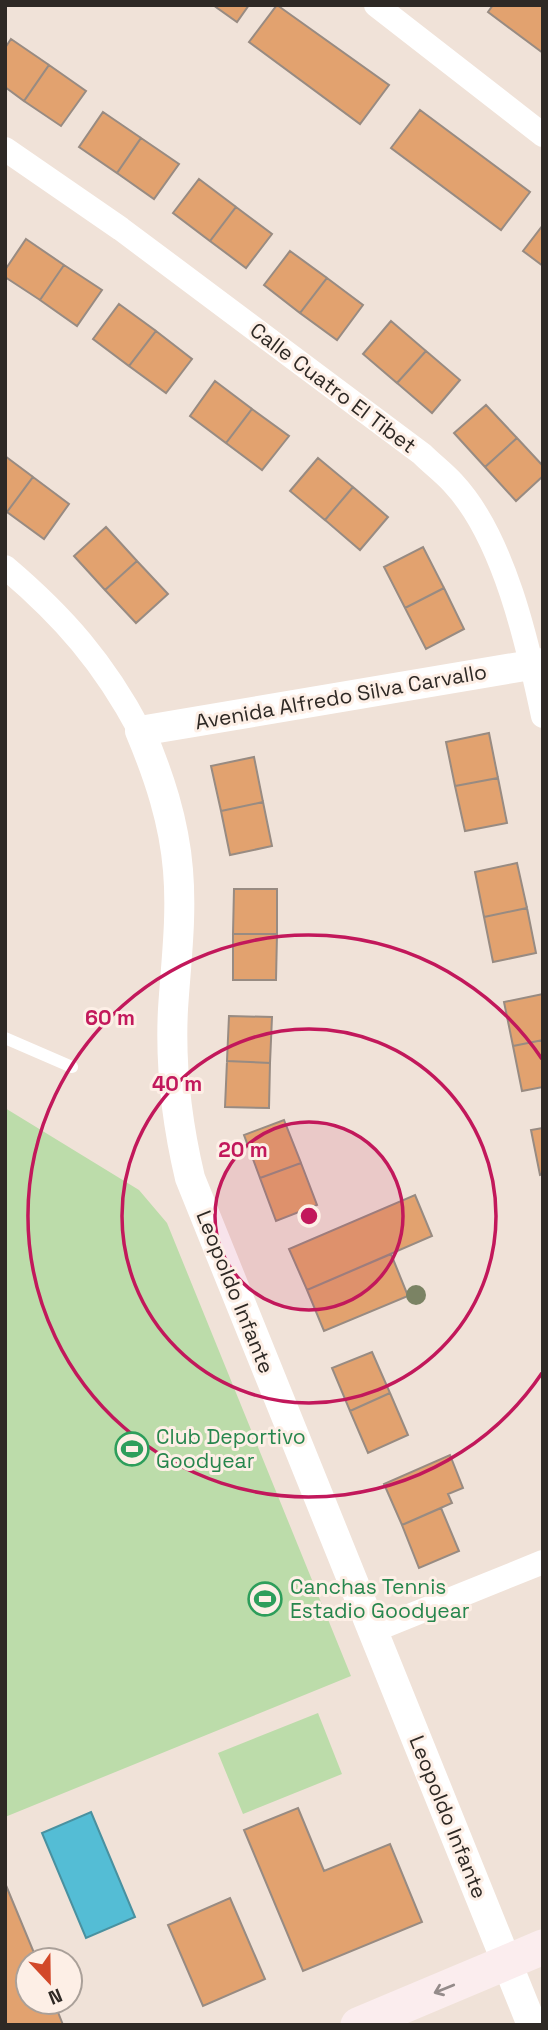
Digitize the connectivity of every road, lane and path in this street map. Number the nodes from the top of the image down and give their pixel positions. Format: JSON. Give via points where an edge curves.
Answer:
{"nodes":[{"id":1,"x":376,"y":5,"type":"edge"},
{"id":2,"x":543,"y":135,"type":"edge"},
{"id":3,"x":5,"y":149,"type":"edge"},
{"id":4,"x":5,"y":567,"type":"edge"},
{"id":5,"x":537,"y":664,"type":"edge"},
{"id":6,"x":543,"y":716,"type":"edge"},
{"id":7,"x":140,"y":731,"type":"junction"},
{"id":8,"x":5,"y":1038,"type":"edge"},
{"id":9,"x":72,"y":1067,"type":"dead end"},
{"id":10,"x":543,"y":1562,"type":"edge"},
{"id":11,"x":372,"y":1631,"type":"junction"},
{"id":12,"x":543,"y":1947,"type":"edge"},
{"id":13,"x":507,"y":1963,"type":"junction"},
{"id":14,"x":358,"y":2025,"type":"edge"},
{"id":15,"x":533,"y":2025,"type":"edge"}],
"edges":[{"from":1,"to":2,"type":"street"},
{"from":3,"to":5,"type":"street","name":"Calle Cuatro El Tibet","via":[[255,329],[422,454],[455,485],[507,580]]},
{"from":4,"to":7,"type":"street","name":"Leopoldo Infante","via":[[74,631]]},
{"from":5,"to":6,"type":"street","name":"Calle Cuatro El Tibet"},
{"from":5,"to":7,"type":"street","name":"Avenida Alfredo Silva Carvallo"},
{"from":7,"to":11,"type":"street","name":"Leopoldo Infante","via":[[165,798],[178,868],[172,1061],[181,1143],[190,1178]]},
{"from":8,"to":9,"type":"lane"},
{"from":10,"to":11,"type":"street"},
{"from":11,"to":13,"type":"street","name":"Leopoldo Infante"},
{"from":12,"to":13,"type":"main road"},
{"from":13,"to":14,"type":"main road","one_way":true},
{"from":13,"to":15,"type":"street","name":"Leopoldo Infante"}]}
